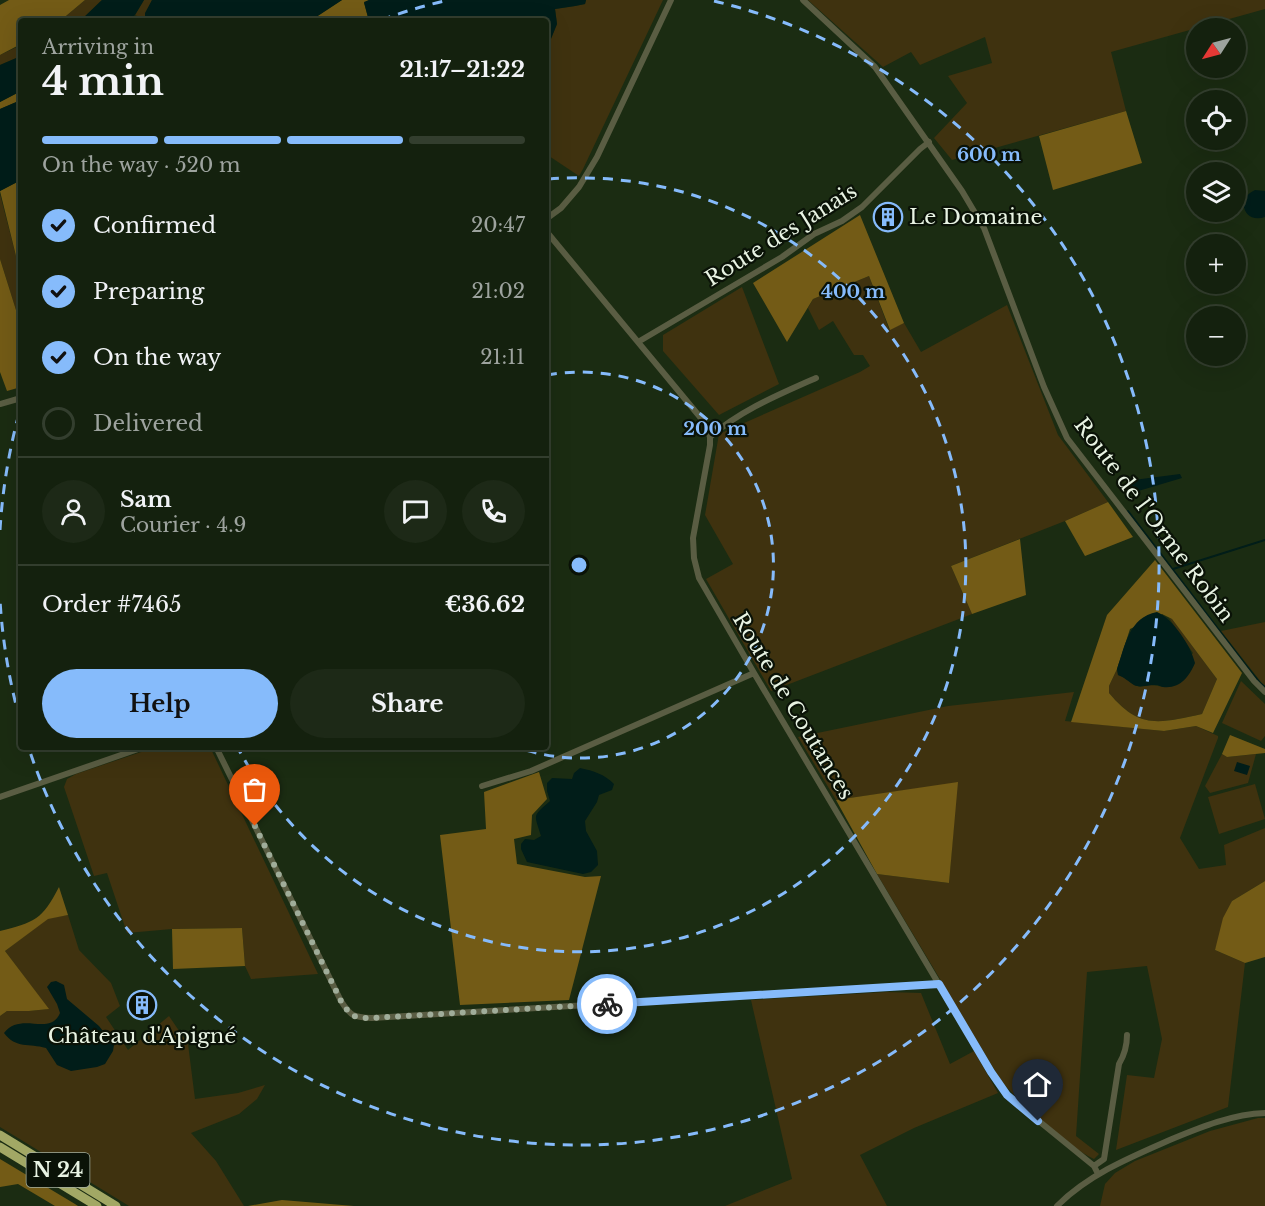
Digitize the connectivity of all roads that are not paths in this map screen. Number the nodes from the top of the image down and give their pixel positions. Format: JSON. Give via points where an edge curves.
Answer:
{"nodes":[{"id":1,"x":671,"y":0,"type":"edge"},
{"id":2,"x":803,"y":0,"type":"edge"},
{"id":3,"x":929,"y":142,"type":"junction"},
{"id":4,"x":549,"y":217,"type":"edge"},
{"id":5,"x":549,"y":235,"type":"edge"},
{"id":6,"x":638,"y":342,"type":"junction"},
{"id":7,"x":816,"y":378,"type":"dead end"},
{"id":8,"x":18,"y":399,"type":"edge"},
{"id":9,"x":0,"y":404,"type":"edge"},
{"id":10,"x":710,"y":437,"type":"junction"},
{"id":11,"x":754,"y":673,"type":"junction"},
{"id":12,"x":1265,"y":692,"type":"edge"},
{"id":13,"x":135,"y":750,"type":"edge"},
{"id":14,"x":217,"y":750,"type":"edge"},
{"id":15,"x":482,"y":786,"type":"dead end"},
{"id":16,"x":0,"y":797,"type":"edge"},
{"id":17,"x":939,"y":984,"type":"junction"},
{"id":18,"x":1127,"y":1035,"type":"dead end"},
{"id":19,"x":1261,"y":1113,"type":"edge"},
{"id":20,"x":0,"y":1135,"type":"edge"},
{"id":21,"x":0,"y":1146,"type":"edge"},
{"id":22,"x":1094,"y":1166,"type":"junction"},
{"id":23,"x":1098,"y":1174,"type":"junction"},
{"id":24,"x":97,"y":1206,"type":"edge"},
{"id":25,"x":116,"y":1206,"type":"edge"},
{"id":26,"x":1057,"y":1206,"type":"edge"}],
"edges":[{"from":1,"to":4,"type":"street","via":[[597,157],[579,187]]},
{"from":2,"to":3,"type":"street","name":"Route de l'Orme Robin","via":[[875,67]]},
{"from":3,"to":6,"type":"street","name":"Route des Janais","via":[[862,207],[842,221],[814,234]]},
{"from":3,"to":12,"type":"street","name":"Route de l'Orme Robin","via":[[984,228],[1067,438]]},
{"from":5,"to":6,"type":"street"},
{"from":6,"to":10,"type":"street","via":[[705,423]]},
{"from":7,"to":10,"type":"street","via":[[741,414]]},
{"from":8,"to":9,"type":"street"},
{"from":10,"to":11,"type":"street","name":"Route de Coutances","via":[[693,538],[694,558],[699,578]]},
{"from":11,"to":15,"type":"street","via":[[542,766]]},
{"from":11,"to":17,"type":"street","name":"Route de Coutances"},
{"from":13,"to":16,"type":"street"},
{"from":14,"to":17,"type":"street","via":[[341,1001],[348,1013],[357,1018]]},
{"from":17,"to":22,"type":"street","name":"Route de Coutances","via":[[1007,1095]]},
{"from":18,"to":22,"type":"street","via":[[1104,1159]]},
{"from":19,"to":23,"type":"street","via":[[1196,1130]]},
{"from":20,"to":25,"type":"highway","number":"N 24"},
{"from":21,"to":24,"type":"highway","number":"N 24"},
{"from":22,"to":23,"type":"street","name":"Route de Coutances"},
{"from":23,"to":26,"type":"street"}]}
